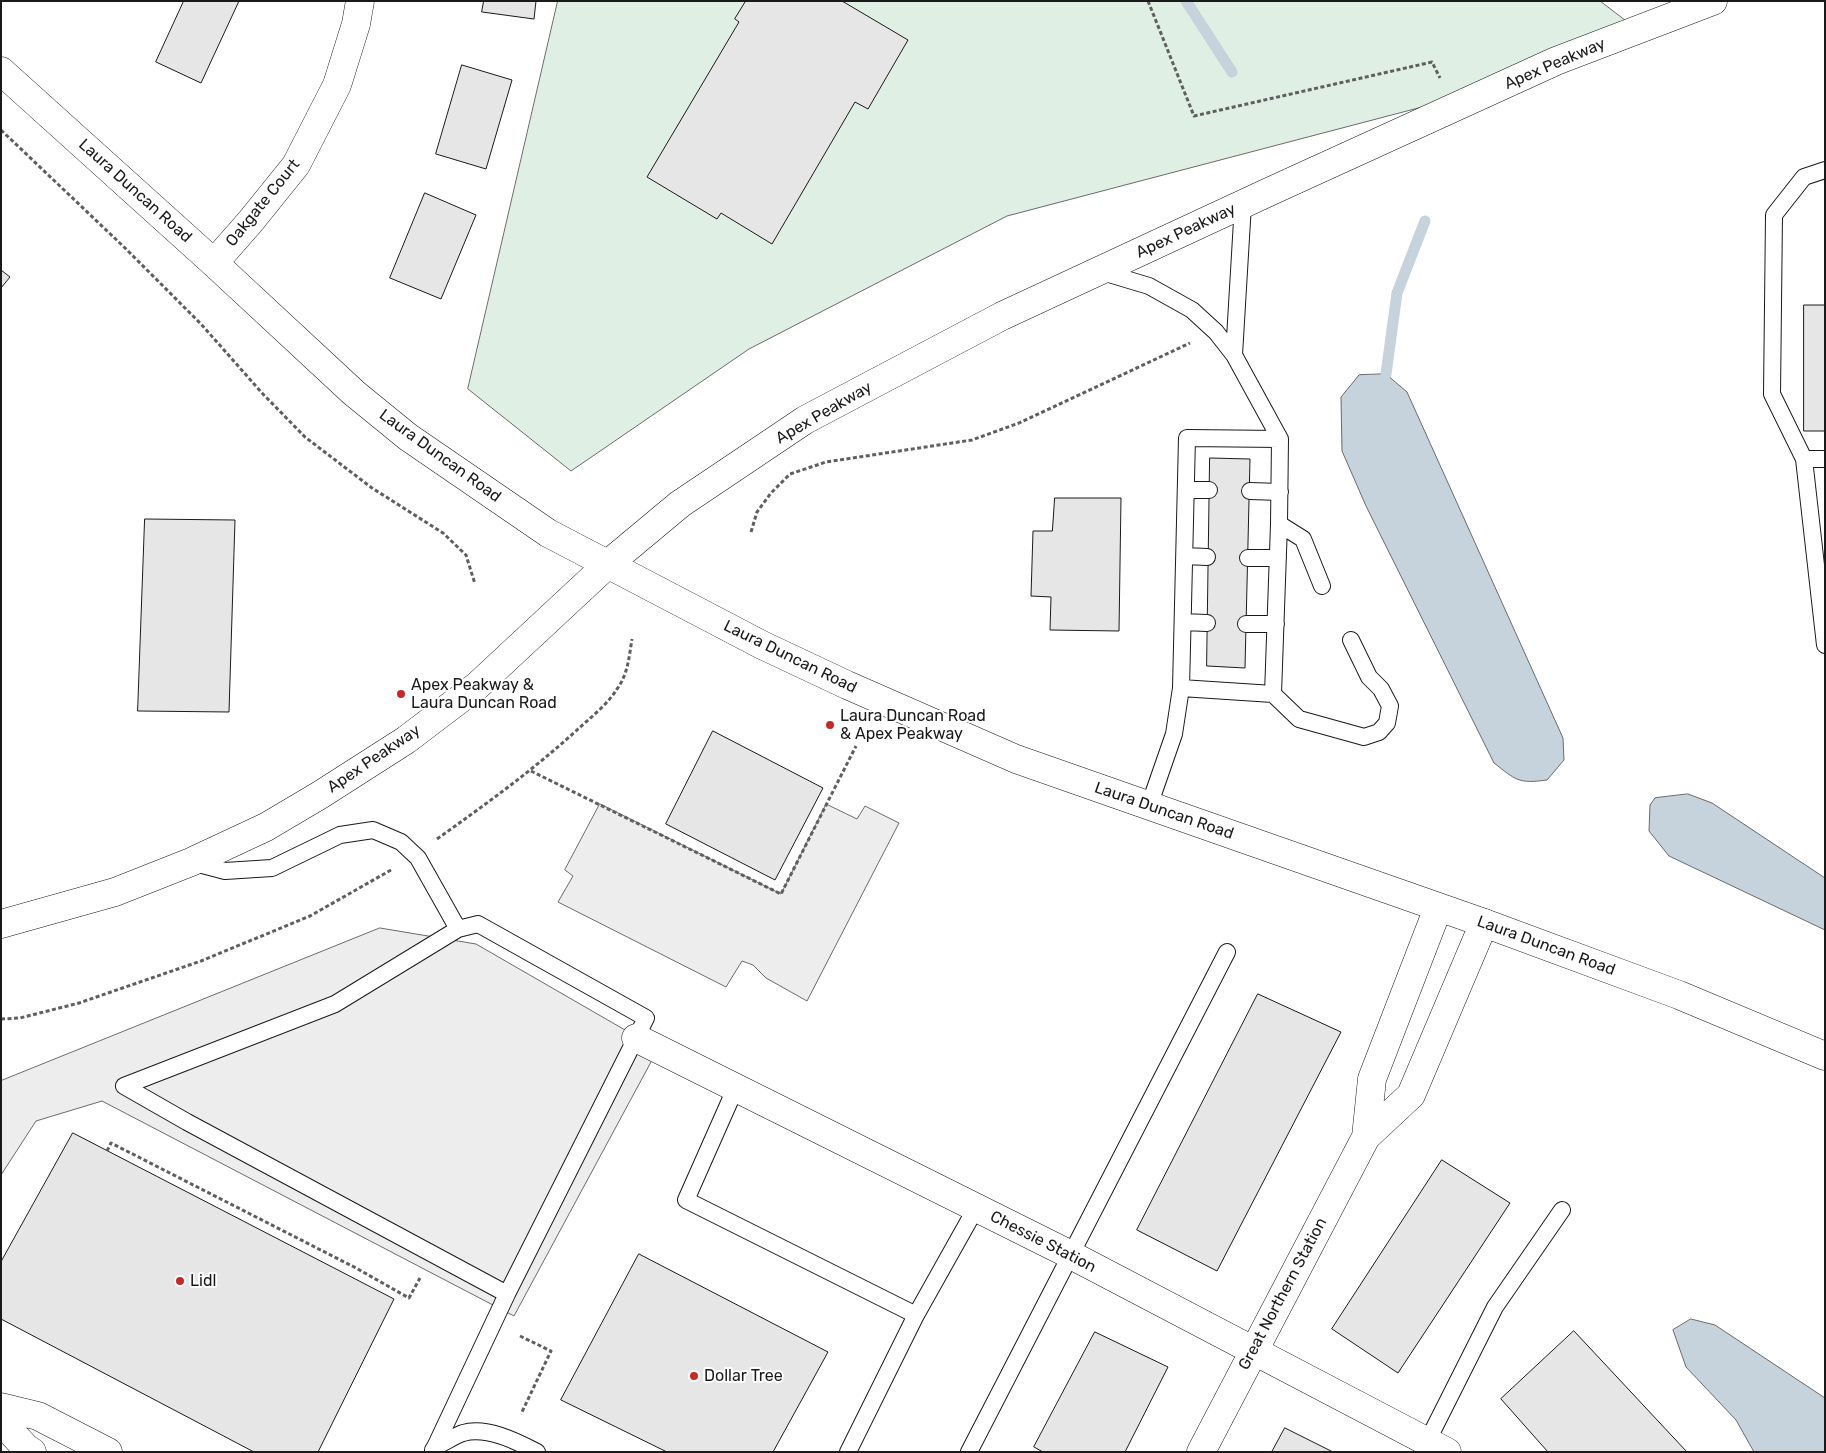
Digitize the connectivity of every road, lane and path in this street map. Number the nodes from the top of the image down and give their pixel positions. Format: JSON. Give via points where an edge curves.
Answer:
{"nodes":[{"id":1,"x":360,"y":1,"type":"edge"},
{"id":2,"x":1148,"y":1,"type":"edge"},
{"id":3,"x":1713,"y":1,"type":"edge"},
{"id":4,"x":1,"y":71,"type":"edge"},
{"id":5,"x":1455,"y":107,"type":"junction"},
{"id":6,"x":1,"y":130,"type":"edge"},
{"id":7,"x":1825,"y":170,"type":"edge"},
{"id":8,"x":1243,"y":204,"type":"junction"},
{"id":9,"x":214,"y":263,"type":"junction"},
{"id":10,"x":1099,"y":271,"type":"junction"},
{"id":11,"x":1192,"y":342,"type":"dead end"},
{"id":12,"x":1234,"y":355,"type":"junction"},
{"id":13,"x":1280,"y":439,"type":"junction"},
{"id":14,"x":1804,"y":459,"type":"junction"},
{"id":15,"x":1825,"y":459,"type":"edge"},
{"id":16,"x":1187,"y":490,"type":"junction"},
{"id":17,"x":1209,"y":490,"type":"dead end"},
{"id":18,"x":1250,"y":491,"type":"dead end"},
{"id":19,"x":1280,"y":492,"type":"junction"},
{"id":20,"x":1279,"y":524,"type":"junction"},
{"id":21,"x":752,"y":532,"type":"dead end"},
{"id":22,"x":1185,"y":556,"type":"junction"},
{"id":23,"x":1207,"y":557,"type":"dead end"},
{"id":24,"x":1248,"y":558,"type":"dead end"},
{"id":25,"x":1278,"y":558,"type":"junction"},
{"id":26,"x":608,"y":564,"type":"junction"},
{"id":27,"x":475,"y":584,"type":"dead end"},
{"id":28,"x":1322,"y":586,"type":"dead end"},
{"id":29,"x":1183,"y":622,"type":"junction"},
{"id":30,"x":1208,"y":623,"type":"dead end"},
{"id":31,"x":1246,"y":624,"type":"dead end"},
{"id":32,"x":1276,"y":624,"type":"junction"},
{"id":33,"x":632,"y":638,"type":"dead end"},
{"id":34,"x":1351,"y":640,"type":"dead end"},
{"id":35,"x":1825,"y":645,"type":"edge"},
{"id":36,"x":1182,"y":688,"type":"junction"},
{"id":37,"x":1273,"y":694,"type":"junction"},
{"id":38,"x":856,"y":746,"type":"dead end"},
{"id":39,"x":531,"y":770,"type":"junction"},
{"id":40,"x":1149,"y":806,"type":"junction"},
{"id":41,"x":431,"y":843,"type":"dead end"},
{"id":42,"x":192,"y":862,"type":"junction"},
{"id":43,"x":394,"y":868,"type":"dead end"},
{"id":44,"x":1438,"y":908,"type":"junction"},
{"id":45,"x":1484,"y":923,"type":"junction"},
{"id":46,"x":1,"y":924,"type":"edge"},
{"id":47,"x":458,"y":929,"type":"junction"},
{"id":48,"x":1227,"y":952,"type":"dead end"},
{"id":49,"x":1,"y":1019,"type":"edge"},
{"id":50,"x":636,"y":1038,"type":"junction"},
{"id":51,"x":1825,"y":1056,"type":"edge"},
{"id":52,"x":736,"y":1087,"type":"junction"},
{"id":53,"x":1366,"y":1137,"type":"junction"},
{"id":54,"x":107,"y":1151,"type":"dead end"},
{"id":55,"x":976,"y":1208,"type":"junction"},
{"id":56,"x":1562,"y":1210,"type":"dead end"},
{"id":57,"x":1071,"y":1255,"type":"junction"},
{"id":58,"x":420,"y":1277,"type":"dead end"},
{"id":59,"x":507,"y":1294,"type":"junction"},
{"id":60,"x":916,"y":1315,"type":"junction"},
{"id":61,"x":520,"y":1336,"type":"dead end"},
{"id":62,"x":1254,"y":1350,"type":"junction"},
{"id":63,"x":1,"y":1407,"type":"edge"},
{"id":64,"x":518,"y":1420,"type":"dead end"},
{"id":65,"x":1,"y":1421,"type":"edge"},
{"id":66,"x":1432,"y":1448,"type":"edge"},
{"id":67,"x":434,"y":1449,"type":"edge"},
{"id":68,"x":32,"y":1452,"type":"edge"},
{"id":69,"x":108,"y":1452,"type":"edge"},
{"id":70,"x":537,"y":1452,"type":"edge"},
{"id":71,"x":848,"y":1452,"type":"edge"},
{"id":72,"x":969,"y":1452,"type":"edge"},
{"id":73,"x":1201,"y":1452,"type":"edge"}],
"edges":[{"from":1,"to":9,"type":"street","name":"Oakgate Court","via":[[337,85],[296,165]]},
{"from":2,"to":5,"type":"path","via":[[1194,116],[1432,62]]},
{"from":3,"to":5,"type":"street","name":"Apex Peakway","via":[[1556,61]]},
{"from":4,"to":9,"type":"street","name":"Laura Duncan Road"},
{"from":5,"to":8,"type":"street","name":"Apex Peakway"},
{"from":6,"to":27,"type":"path","via":[[201,324],[305,437],[372,488],[443,533],[466,555]]},
{"from":7,"to":14,"type":"lane","via":[[1804,177],[1774,215],[1772,394]]},
{"from":8,"to":10,"type":"street","name":"Apex Peakway"},
{"from":8,"to":12,"type":"lane"},
{"from":9,"to":26,"type":"street","name":"Laura Duncan Road","via":[[354,393],[408,437],[548,534]]},
{"from":10,"to":12,"type":"lane","via":[[1149,286],[1192,310],[1216,332]]},
{"from":10,"to":26,"type":"street","name":"Apex Peakway","via":[[1002,316],[805,420],[680,504]]},
{"from":11,"to":21,"type":"path","via":[[1019,423],[972,440],[826,462],[790,474],[757,512]]},
{"from":12,"to":13,"type":"lane"},
{"from":13,"to":16,"type":"lane","via":[[1187,438]]},
{"from":13,"to":19,"type":"lane"},
{"from":14,"to":15,"type":"lane"},
{"from":14,"to":35,"type":"lane"},
{"from":16,"to":17,"type":"lane"},
{"from":16,"to":22,"type":"lane"},
{"from":18,"to":19,"type":"lane"},
{"from":19,"to":20,"type":"lane"},
{"from":20,"to":25,"type":"lane"},
{"from":20,"to":28,"type":"lane","via":[[1303,539]]},
{"from":22,"to":23,"type":"lane"},
{"from":22,"to":29,"type":"lane"},
{"from":24,"to":25,"type":"lane"},
{"from":25,"to":32,"type":"lane"},
{"from":26,"to":40,"type":"street","name":"Laura Duncan Road","via":[[762,645],[847,685],[1016,759]]},
{"from":26,"to":42,"type":"street","name":"Apex Peakway","via":[[476,686],[406,740],[266,827]]},
{"from":29,"to":30,"type":"lane"},
{"from":29,"to":36,"type":"lane"},
{"from":31,"to":32,"type":"lane"},
{"from":32,"to":37,"type":"lane"},
{"from":33,"to":39,"type":"path","via":[[628,670],[617,690],[592,717]]},
{"from":34,"to":37,"type":"lane","via":[[1369,677],[1381,689],[1390,706],[1387,723],[1379,732],[1364,738],[1299,718]]},
{"from":36,"to":37,"type":"lane"},
{"from":36,"to":40,"type":"lane","via":[[1174,734]]},
{"from":38,"to":39,"type":"path","via":[[781,894]]},
{"from":39,"to":41,"type":"path"},
{"from":40,"to":44,"type":"street","name":"Laura Duncan Road"},
{"from":42,"to":46,"type":"street","name":"Apex Peakway","via":[[115,892]]},
{"from":42,"to":47,"type":"lane","via":[[225,871],[272,868],[340,835],[372,830],[401,842],[418,858]]},
{"from":43,"to":49,"type":"path","via":[[310,916],[201,961],[79,1003],[20,1018]]},
{"from":44,"to":45,"type":"street","name":"Laura Duncan Road"},
{"from":44,"to":53,"type":"street","name":"Great Northern Station","via":[[1372,1079]]},
{"from":45,"to":51,"type":"street","name":"Laura Duncan Road","via":[[1679,995]]},
{"from":45,"to":53,"type":"street","name":"Great Northern Station","via":[[1411,1095]]},
{"from":47,"to":50,"type":"lane","via":[[478,924],[646,1018]]},
{"from":47,"to":59,"type":"lane","via":[[335,1004],[124,1086]]},
{"from":48,"to":57,"type":"lane"},
{"from":50,"to":52,"type":"street","name":"Chessie Station"},
{"from":50,"to":59,"type":"lane"},
{"from":52,"to":55,"type":"street","name":"Chessie Station"},
{"from":52,"to":60,"type":"lane","via":[[686,1200]]},
{"from":53,"to":62,"type":"street","name":"Great Northern Station"},
{"from":54,"to":58,"type":"path","via":[[111,1143],[409,1298]]},
{"from":55,"to":57,"type":"street","name":"Chessie Station"},
{"from":55,"to":60,"type":"lane"},
{"from":56,"to":66,"type":"lane","via":[[1495,1307]]},
{"from":57,"to":62,"type":"street","name":"Chessie Station"},
{"from":57,"to":72,"type":"lane"},
{"from":59,"to":67,"type":"lane"},
{"from":60,"to":71,"type":"lane"},
{"from":61,"to":64,"type":"path","via":[[551,1351]]},
{"from":62,"to":66,"type":"street","name":"Chessie Station"},
{"from":62,"to":73,"type":"street","name":"Great Northern Station"},
{"from":63,"to":69,"type":"street","via":[[38,1416]]},
{"from":65,"to":68,"type":"street"},
{"from":67,"to":70,"type":"lane","via":[[462,1433],[476,1430],[495,1434]]}]}
